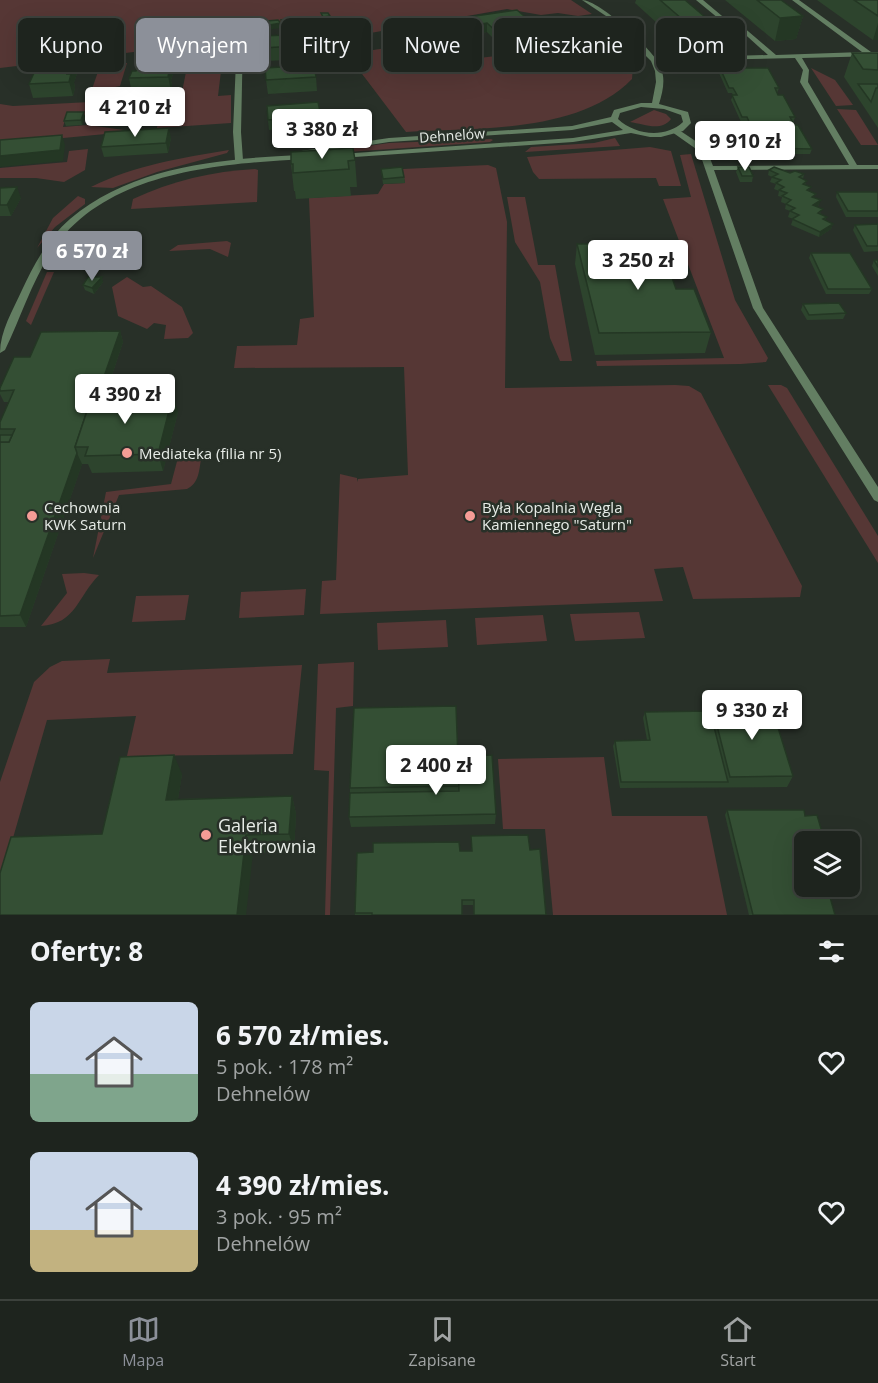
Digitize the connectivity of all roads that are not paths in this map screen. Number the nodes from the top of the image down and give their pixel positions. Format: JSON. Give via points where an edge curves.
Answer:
{"nodes":[{"id":1,"x":585,"y":0,"type":"edge"},
{"id":2,"x":699,"y":0,"type":"edge"},
{"id":3,"x":795,"y":0,"type":"edge"},
{"id":4,"x":869,"y":54,"type":"junction"},
{"id":5,"x":878,"y":54,"type":"edge"},
{"id":6,"x":797,"y":56,"type":"junction"},
{"id":7,"x":775,"y":57,"type":"junction"},
{"id":8,"x":654,"y":60,"type":"junction"},
{"id":9,"x":239,"y":72,"type":"edge"},
{"id":10,"x":655,"y":105,"type":"junction"},
{"id":11,"x":614,"y":119,"type":"junction"},
{"id":12,"x":629,"y":131,"type":"junction"},
{"id":13,"x":676,"y":132,"type":"junction"},
{"id":14,"x":276,"y":157,"type":"junction"},
{"id":15,"x":239,"y":160,"type":"junction"},
{"id":16,"x":878,"y":166,"type":"edge"},
{"id":17,"x":854,"y":167,"type":"junction"},
{"id":18,"x":710,"y":168,"type":"junction"},
{"id":19,"x":0,"y":350,"type":"edge"},
{"id":20,"x":878,"y":497,"type":"edge"}],
"edges":[{"from":1,"to":8,"type":"street","via":[[608,15]]},
{"from":2,"to":7,"type":"street"},
{"from":3,"to":4,"type":"street"},
{"from":4,"to":5,"type":"street"},
{"from":4,"to":6,"type":"street"},
{"from":6,"to":7,"type":"street"},
{"from":6,"to":17,"type":"street","via":[[806,70],[804,82]]},
{"from":7,"to":8,"type":"street"},
{"from":8,"to":10,"type":"street","via":[[660,80]]},
{"from":9,"to":15,"type":"street"},
{"from":10,"to":11,"type":"street","name":"Dehnelów","via":[[624,109]]},
{"from":10,"to":13,"type":"street","via":[[685,114],[687,123]]},
{"from":11,"to":12,"type":"street"},
{"from":11,"to":14,"type":"street","name":"Dehnelów","via":[[542,131],[389,140]]},
{"from":12,"to":13,"type":"street","name":"Dehnelów"},
{"from":12,"to":14,"type":"street","name":"Dehnelów","via":[[573,140]]},
{"from":13,"to":18,"type":"street","via":[[704,150]]},
{"from":14,"to":15,"type":"street","name":"Dehnelów"},
{"from":15,"to":19,"type":"street","name":"Dehnelów","via":[[160,177],[119,193],[80,216],[44,257]]},
{"from":16,"to":17,"type":"street"},
{"from":17,"to":18,"type":"street"},
{"from":18,"to":20,"type":"street","via":[[759,308]]}]}
